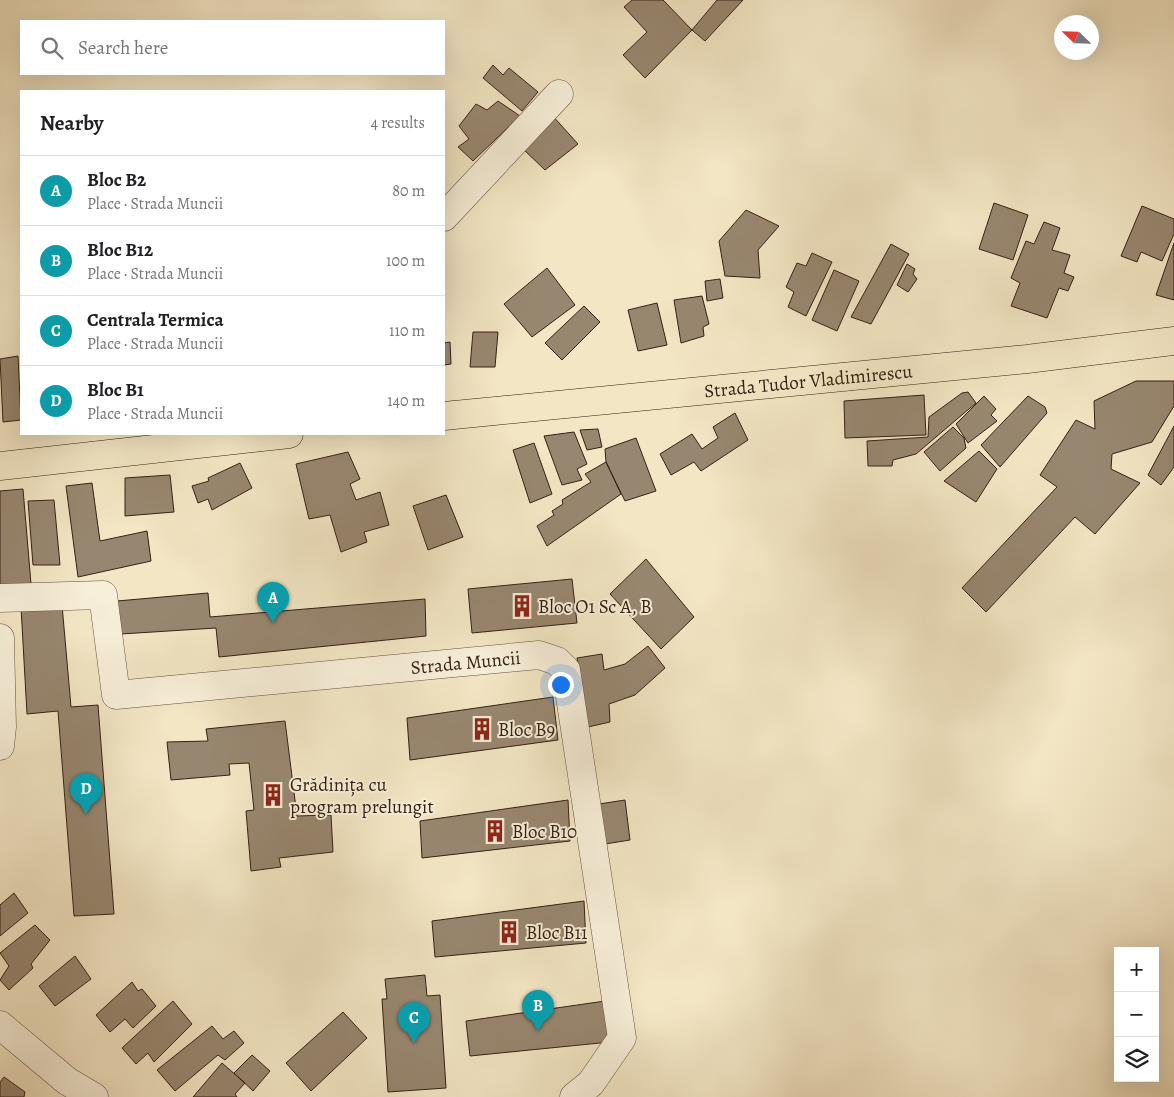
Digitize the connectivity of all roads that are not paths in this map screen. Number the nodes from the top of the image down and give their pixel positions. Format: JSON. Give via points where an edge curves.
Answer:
{"nodes":[{"id":1,"x":559,"y":94,"type":"dead end"},
{"id":2,"x":445,"y":216,"type":"edge"},
{"id":3,"x":1174,"y":341,"type":"edge"},
{"id":4,"x":445,"y":416,"type":"edge"},
{"id":5,"x":280,"y":435,"type":"edge"},
{"id":6,"x":0,"y":466,"type":"edge"},
{"id":7,"x":0,"y":598,"type":"edge"},
{"id":8,"x":0,"y":638,"type":"edge"},
{"id":9,"x":0,"y":746,"type":"edge"},
{"id":10,"x":0,"y":1025,"type":"edge"},
{"id":11,"x":94,"y":1097,"type":"edge"},
{"id":12,"x":574,"y":1097,"type":"edge"}],
"edges":[{"from":1,"to":2,"type":"street"},
{"from":3,"to":4,"type":"main road","name":"Strada Tudor Vladimirescu","via":[[1027,359]]},
{"from":5,"to":6,"type":"main road"},
{"from":7,"to":12,"type":"street","name":"Strada Muncii","via":[[103,595],[116,694],[538,655],[557,661],[566,670],[622,1038],[591,1083]]},
{"from":8,"to":9,"type":"street"},
{"from":10,"to":11,"type":"street","via":[[67,1081]]}]}
